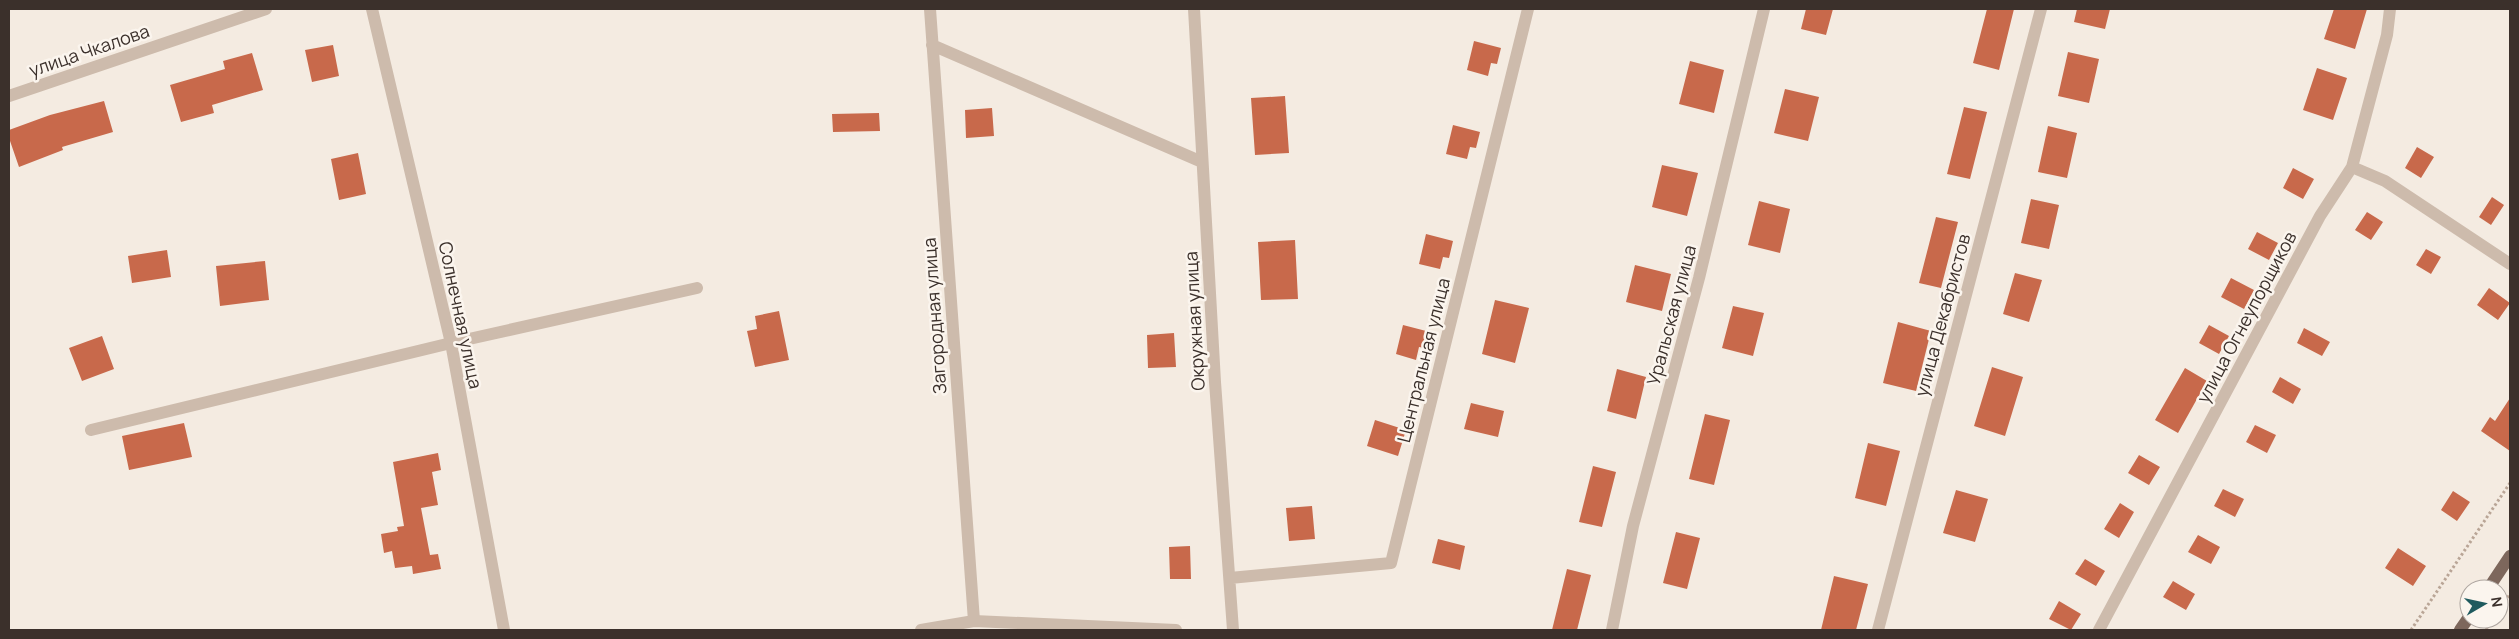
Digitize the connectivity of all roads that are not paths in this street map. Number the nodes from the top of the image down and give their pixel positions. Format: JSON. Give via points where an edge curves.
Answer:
{"nodes":[{"id":1,"x":266,"y":9,"type":"edge"},
{"id":2,"x":372,"y":9,"type":"edge"},
{"id":3,"x":930,"y":9,"type":"edge"},
{"id":4,"x":1194,"y":9,"type":"edge"},
{"id":5,"x":1528,"y":9,"type":"edge"},
{"id":6,"x":1764,"y":9,"type":"edge"},
{"id":7,"x":2042,"y":9,"type":"edge"},
{"id":8,"x":2390,"y":9,"type":"edge"},
{"id":9,"x":932,"y":45,"type":"junction"},
{"id":10,"x":9,"y":96,"type":"edge"},
{"id":11,"x":1202,"y":162,"type":"junction"},
{"id":12,"x":2352,"y":167,"type":"junction"},
{"id":13,"x":2510,"y":264,"type":"edge"},
{"id":14,"x":697,"y":288,"type":"dead end"},
{"id":15,"x":451,"y":343,"type":"junction"},
{"id":16,"x":91,"y":430,"type":"dead end"},
{"id":17,"x":2510,"y":556,"type":"edge"},
{"id":18,"x":1230,"y":578,"type":"junction"},
{"id":19,"x":2495,"y":579,"type":"edge"},
{"id":20,"x":974,"y":621,"type":"junction"},
{"id":21,"x":504,"y":630,"type":"edge"},
{"id":22,"x":921,"y":630,"type":"edge"},
{"id":23,"x":1176,"y":630,"type":"edge"},
{"id":24,"x":1234,"y":630,"type":"edge"},
{"id":25,"x":1612,"y":630,"type":"edge"},
{"id":26,"x":1878,"y":630,"type":"edge"},
{"id":27,"x":2099,"y":630,"type":"edge"}],
"edges":[{"from":1,"to":10,"type":"street","name":"улица Чкалова"},
{"from":2,"to":15,"type":"street","name":"Солнечная улица"},
{"from":3,"to":9,"type":"street","name":"Загородная улица"},
{"from":4,"to":11,"type":"street","name":"Окружная улица"},
{"from":5,"to":18,"type":"street","name":"Центральная улица","via":[[1390,562]]},
{"from":6,"to":25,"type":"street","name":"Уральская улица","via":[[1700,278],[1633,526]]},
{"from":7,"to":26,"type":"street","name":"улица Декабристов"},
{"from":8,"to":12,"type":"street","name":"улица Огнеупорщиков","via":[[2387,35]]},
{"from":9,"to":11,"type":"street"},
{"from":9,"to":20,"type":"street","name":"Загородная улица"},
{"from":11,"to":18,"type":"street","name":"Окружная улица"},
{"from":12,"to":13,"type":"street","via":[[2385,181]]},
{"from":12,"to":27,"type":"street","name":"улица Огнеупорщиков","via":[[2320,216]]},
{"from":14,"to":15,"type":"street"},
{"from":15,"to":16,"type":"street"},
{"from":15,"to":21,"type":"street","name":"Солнечная улица"},
{"from":17,"to":19,"type":"main road"},
{"from":18,"to":24,"type":"street","name":"Окружная улица"},
{"from":20,"to":22,"type":"street"},
{"from":20,"to":23,"type":"street"}]}
